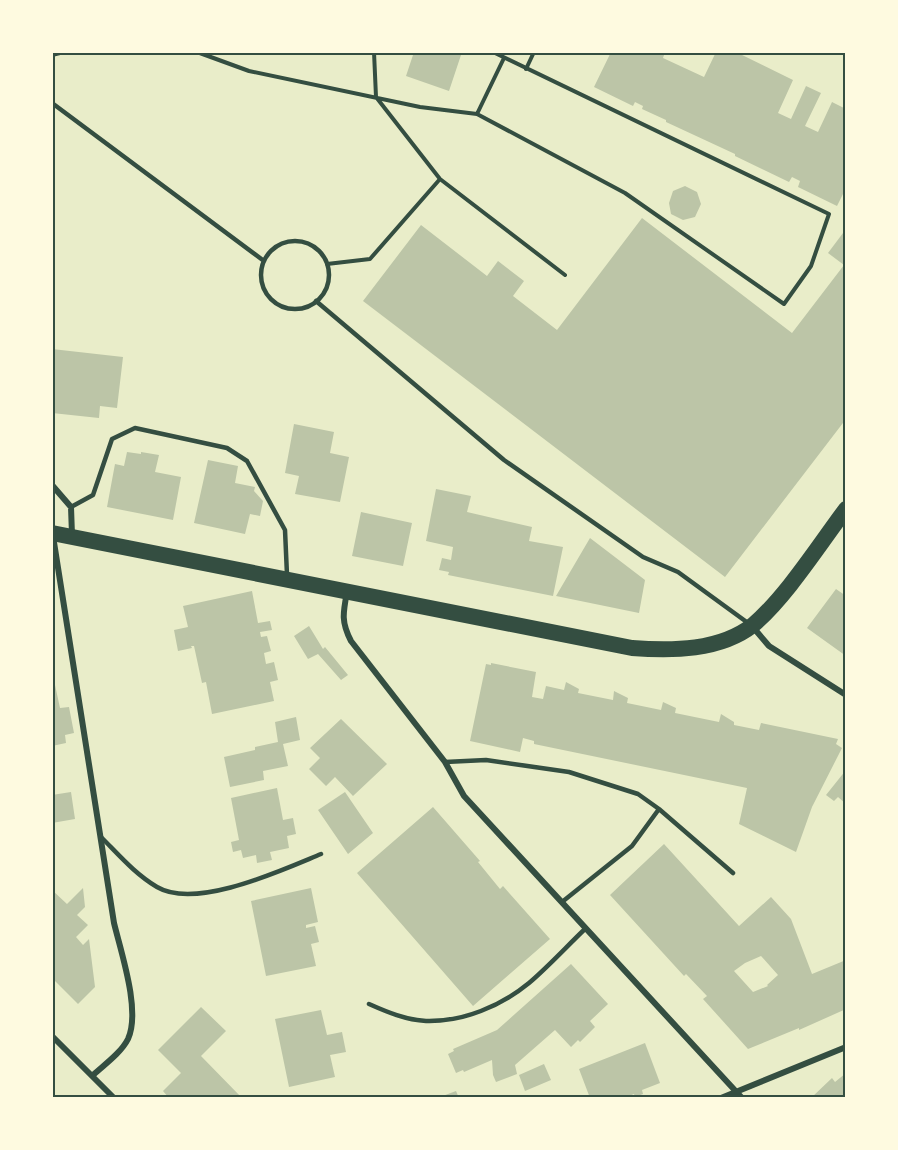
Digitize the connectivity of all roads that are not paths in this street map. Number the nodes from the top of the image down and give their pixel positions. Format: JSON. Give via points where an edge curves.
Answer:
{"nodes":[{"id":1,"x":52,"y":104,"type":"edge"},
{"id":2,"x":264,"y":261,"type":"junction"},
{"id":3,"x":316,"y":301,"type":"junction"},
{"id":4,"x":52,"y":485,"type":"edge"},
{"id":5,"x":70,"y":507,"type":"junction"},
{"id":6,"x":846,"y":509,"type":"edge"},
{"id":7,"x":53,"y":533,"type":"edge"},
{"id":8,"x":72,"y":537,"type":"junction"},
{"id":9,"x":287,"y":579,"type":"junction"},
{"id":10,"x":347,"y":591,"type":"junction"},
{"id":11,"x":752,"y":626,"type":"junction"},
{"id":12,"x":846,"y":695,"type":"edge"},
{"id":13,"x":445,"y":762,"type":"junction"},
{"id":14,"x":659,"y":809,"type":"junction"},
{"id":15,"x":99,"y":835,"type":"junction"},
{"id":16,"x":321,"y":854,"type":"dead end"},
{"id":17,"x":734,"y":873,"type":"dead end"},
{"id":18,"x":562,"y":902,"type":"junction"},
{"id":19,"x":586,"y":928,"type":"junction"},
{"id":20,"x":369,"y":1004,"type":"dead end"},
{"id":21,"x":52,"y":1036,"type":"edge"},
{"id":22,"x":846,"y":1047,"type":"edge"},
{"id":23,"x":92,"y":1076,"type":"junction"},
{"id":24,"x":736,"y":1092,"type":"junction"},
{"id":25,"x":114,"y":1098,"type":"edge"},
{"id":26,"x":721,"y":1098,"type":"edge"},
{"id":27,"x":742,"y":1098,"type":"edge"}],
"edges":[{"from":1,"to":2,"type":"lane"},
{"from":2,"to":3,"type":"lane","via":[[263,286],[275,301],[292,309]]},
{"from":2,"to":3,"type":"lane","via":[[271,250],[283,243],[296,240],[310,244],[327,264],[329,278]]},
{"from":3,"to":11,"type":"lane","via":[[504,460],[643,557],[678,572]]},
{"from":4,"to":5,"type":"street"},
{"from":5,"to":8,"type":"street"},
{"from":5,"to":9,"type":"lane","via":[[93,495],[112,439],[135,428],[227,448],[247,461],[285,530]]},
{"from":6,"to":11,"type":"highway","via":[[775,603]]},
{"from":7,"to":8,"type":"highway"},
{"from":7,"to":15,"type":"street"},
{"from":8,"to":9,"type":"highway"},
{"from":9,"to":10,"type":"highway"},
{"from":10,"to":11,"type":"highway","via":[[632,648],[685,649],[729,638]]},
{"from":10,"to":13,"type":"street","via":[[344,628],[351,641]]},
{"from":11,"to":12,"type":"street","via":[[769,646]]},
{"from":13,"to":14,"type":"lane","via":[[486,760],[568,772],[638,794]]},
{"from":13,"to":18,"type":"street","via":[[464,796]]},
{"from":14,"to":17,"type":"lane"},
{"from":14,"to":18,"type":"lane","via":[[632,846]]},
{"from":15,"to":16,"type":"lane","via":[[138,874],[159,888],[178,894],[215,891]]},
{"from":15,"to":23,"type":"street","via":[[132,1011],[129,1037]]},
{"from":18,"to":19,"type":"street"},
{"from":19,"to":20,"type":"lane","via":[[529,983],[483,1011],[427,1021],[392,1014]]},
{"from":19,"to":24,"type":"street"},
{"from":21,"to":23,"type":"street"},
{"from":22,"to":24,"type":"street"},
{"from":23,"to":25,"type":"street"},
{"from":24,"to":26,"type":"street"},
{"from":24,"to":27,"type":"street"}]}
